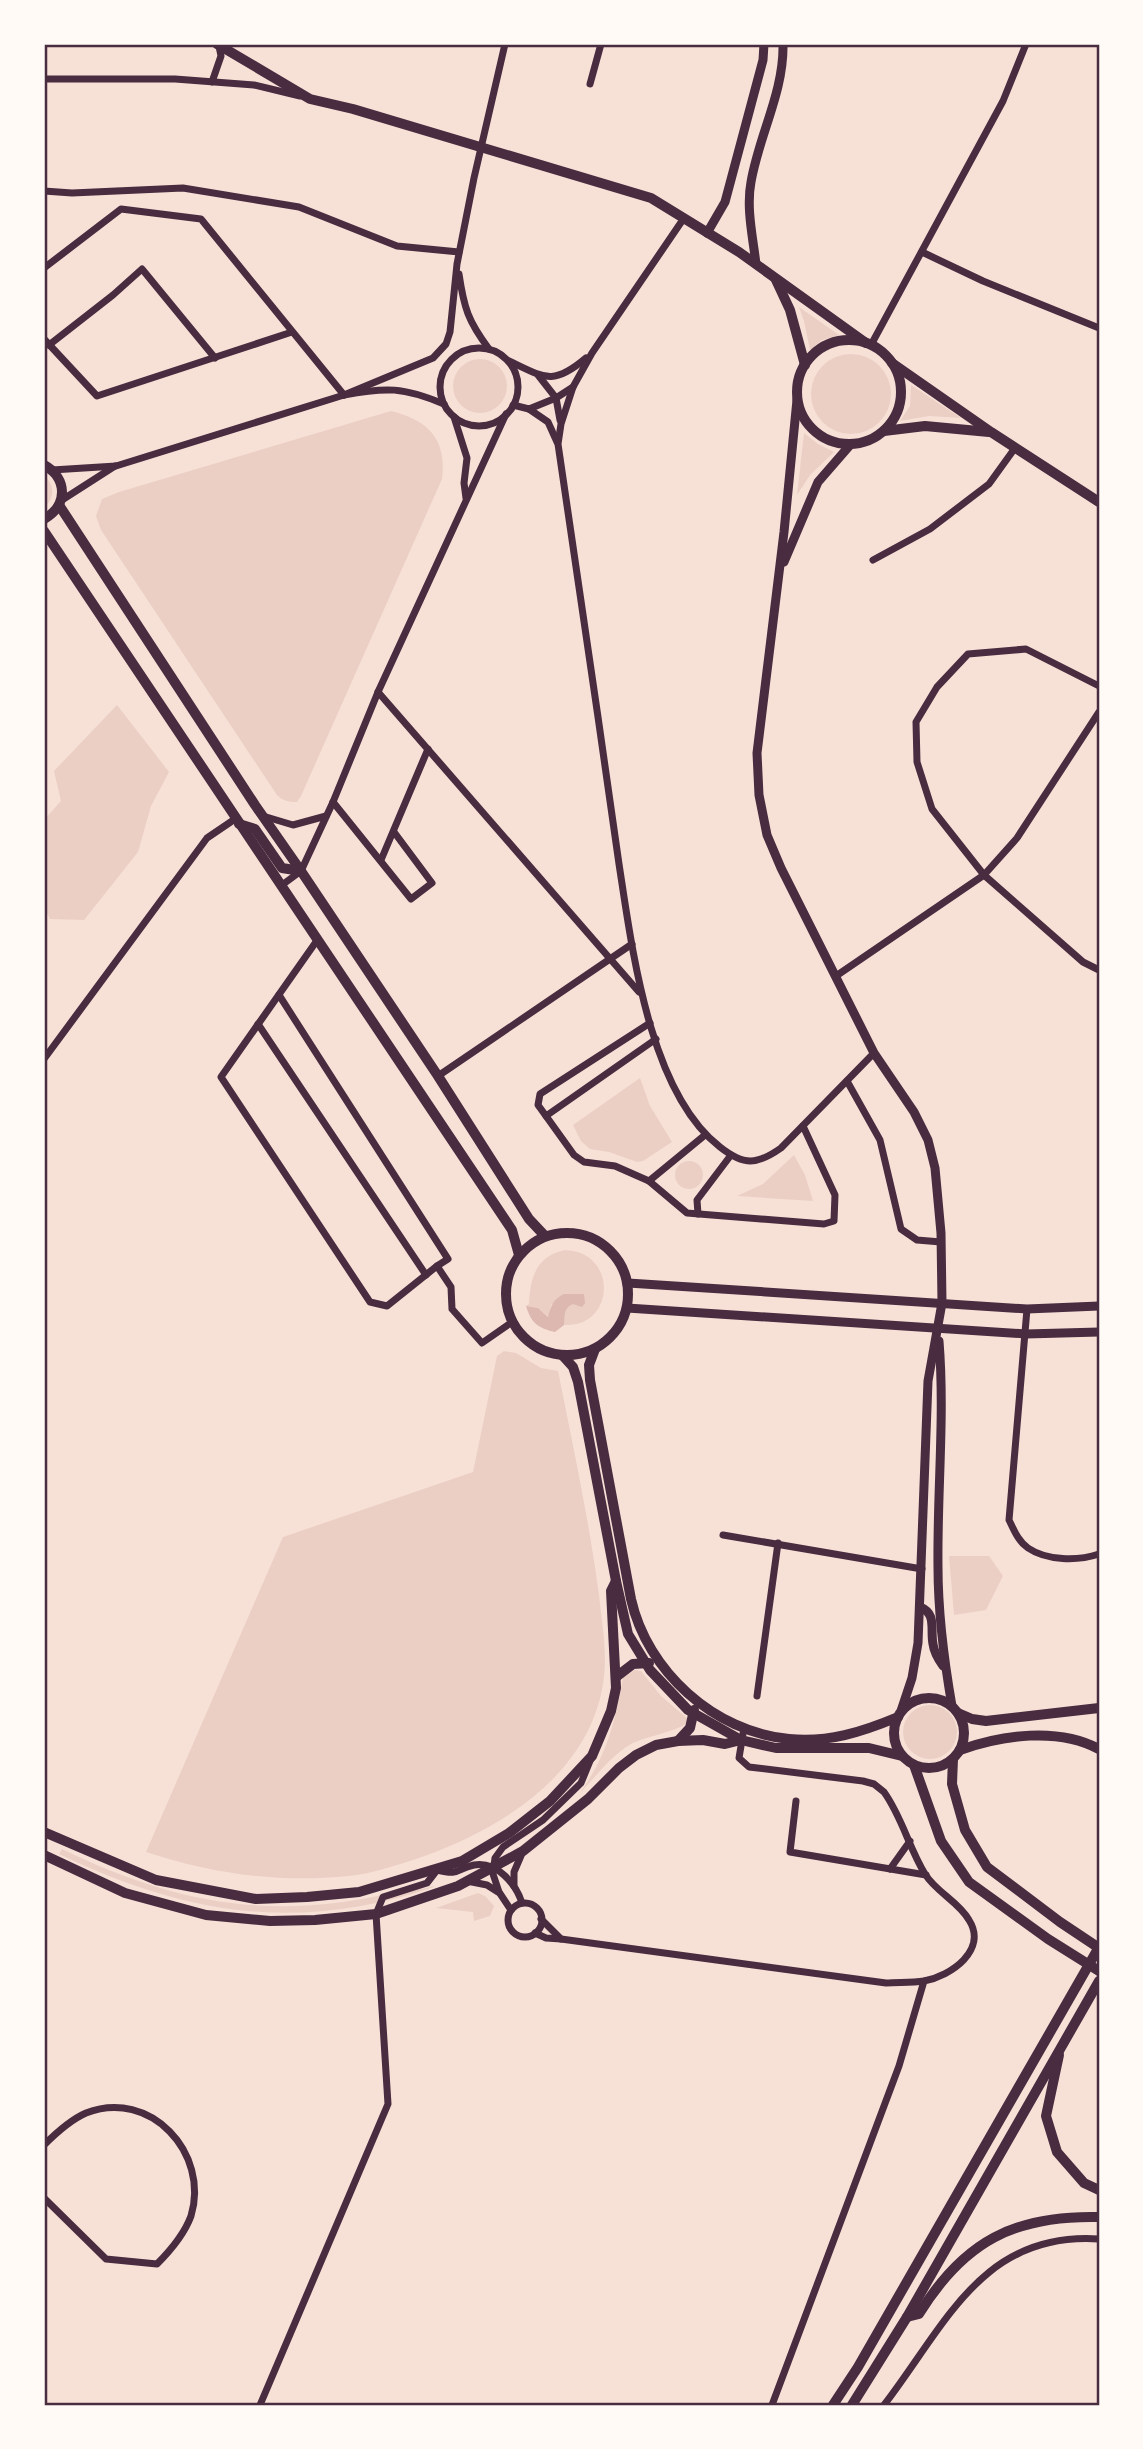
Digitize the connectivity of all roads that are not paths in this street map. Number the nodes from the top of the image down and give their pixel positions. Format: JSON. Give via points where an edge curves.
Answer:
{"nodes":[{"id":1,"x":218,"y":44,"type":"edge"},
{"id":2,"x":505,"y":44,"type":"edge"},
{"id":3,"x":601,"y":44,"type":"edge"},
{"id":4,"x":764,"y":44,"type":"edge"},
{"id":5,"x":783,"y":44,"type":"edge"},
{"id":6,"x":1026,"y":44,"type":"edge"},
{"id":7,"x":44,"y":79,"type":"edge"},
{"id":8,"x":212,"y":82,"type":"junction"},
{"id":9,"x":590,"y":85,"type":"dead end"},
{"id":10,"x":310,"y":99,"type":"junction"},
{"id":11,"x":480,"y":146,"type":"junction"},
{"id":12,"x":44,"y":191,"type":"edge"},
{"id":13,"x":684,"y":218,"type":"junction"},
{"id":14,"x":708,"y":233,"type":"junction"},
{"id":15,"x":459,"y":252,"type":"junction"},
{"id":16,"x":922,"y":252,"type":"junction"},
{"id":17,"x":457,"y":264,"type":"junction"},
{"id":18,"x":756,"y":264,"type":"junction"},
{"id":19,"x":44,"y":268,"type":"edge"},
{"id":20,"x":775,"y":278,"type":"junction"},
{"id":21,"x":1099,"y":317,"type":"edge"},
{"id":22,"x":1097,"y":327,"type":"edge"},
{"id":23,"x":292,"y":332,"type":"junction"},
{"id":24,"x":46,"y":342,"type":"edge"},
{"id":25,"x":869,"y":344,"type":"junction"},
{"id":26,"x":489,"y":349,"type":"junction"},
{"id":27,"x":592,"y":353,"type":"junction"},
{"id":28,"x":458,"y":354,"type":"junction"},
{"id":29,"x":215,"y":358,"type":"junction"},
{"id":30,"x":433,"y":358,"type":"junction"},
{"id":31,"x":507,"y":360,"type":"junction"},
{"id":32,"x":892,"y":363,"type":"junction"},
{"id":33,"x":805,"y":365,"type":"junction"},
{"id":34,"x":538,"y":374,"type":"junction"},
{"id":35,"x":573,"y":387,"type":"junction"},
{"id":36,"x":344,"y":395,"type":"junction"},
{"id":37,"x":556,"y":398,"type":"junction"},
{"id":38,"x":797,"y":400,"type":"junction"},
{"id":39,"x":444,"y":404,"type":"junction"},
{"id":40,"x":513,"y":405,"type":"junction"},
{"id":41,"x":529,"y":409,"type":"junction"},
{"id":42,"x":506,"y":414,"type":"junction"},
{"id":43,"x":454,"y":417,"type":"junction"},
{"id":44,"x":561,"y":424,"type":"junction"},
{"id":45,"x":884,"y":431,"type":"junction"},
{"id":46,"x":991,"y":432,"type":"junction"},
{"id":47,"x":558,"y":444,"type":"junction"},
{"id":48,"x":851,"y":444,"type":"junction"},
{"id":49,"x":1015,"y":448,"type":"junction"},
{"id":50,"x":116,"y":466,"type":"junction"},
{"id":51,"x":48,"y":468,"type":"edge"},
{"id":52,"x":466,"y":500,"type":"junction"},
{"id":53,"x":1099,"y":502,"type":"edge"},
{"id":54,"x":60,"y":503,"type":"junction"},
{"id":55,"x":44,"y":519,"type":"edge"},
{"id":56,"x":44,"y":531,"type":"edge"},
{"id":57,"x":873,"y":560,"type":"dead end"},
{"id":58,"x":779,"y":573,"type":"junction"},
{"id":59,"x":1099,"y":686,"type":"edge"},
{"id":60,"x":378,"y":692,"type":"junction"},
{"id":61,"x":1099,"y":712,"type":"edge"},
{"id":62,"x":428,"y":749,"type":"junction"},
{"id":63,"x":333,"y":802,"type":"junction"},
{"id":64,"x":262,"y":816,"type":"junction"},
{"id":65,"x":326,"y":816,"type":"junction"},
{"id":66,"x":237,"y":822,"type":"junction"},
{"id":67,"x":394,"y":832,"type":"junction"},
{"id":68,"x":381,"y":860,"type":"junction"},
{"id":69,"x":301,"y":871,"type":"junction"},
{"id":70,"x":984,"y":875,"type":"junction"},
{"id":71,"x":282,"y":885,"type":"junction"},
{"id":72,"x":318,"y":939,"type":"junction"},
{"id":73,"x":632,"y":944,"type":"junction"},
{"id":74,"x":610,"y":959,"type":"junction"},
{"id":75,"x":1099,"y":970,"type":"edge"},
{"id":76,"x":836,"y":976,"type":"junction"},
{"id":77,"x":640,"y":993,"type":"junction"},
{"id":78,"x":279,"y":995,"type":"junction"},
{"id":79,"x":650,"y":1023,"type":"junction"},
{"id":80,"x":258,"y":1024,"type":"junction"},
{"id":81,"x":656,"y":1039,"type":"junction"},
{"id":82,"x":874,"y":1053,"type":"junction"},
{"id":83,"x":44,"y":1059,"type":"edge"},
{"id":84,"x":438,"y":1076,"type":"junction"},
{"id":85,"x":847,"y":1081,"type":"junction"},
{"id":86,"x":546,"y":1116,"type":"junction"},
{"id":87,"x":803,"y":1126,"type":"junction"},
{"id":88,"x":705,"y":1135,"type":"junction"},
{"id":89,"x":732,"y":1155,"type":"junction"},
{"id":90,"x":649,"y":1181,"type":"junction"},
{"id":91,"x":698,"y":1214,"type":"junction"},
{"id":92,"x":545,"y":1237,"type":"junction"},
{"id":93,"x":941,"y":1241,"type":"junction"},
{"id":94,"x":519,"y":1255,"type":"junction"},
{"id":95,"x":437,"y":1265,"type":"junction"},
{"id":96,"x":426,"y":1275,"type":"junction"},
{"id":97,"x":628,"y":1283,"type":"junction"},
{"id":98,"x":942,"y":1303,"type":"junction"},
{"id":99,"x":1099,"y":1306,"type":"edge"},
{"id":100,"x":627,"y":1308,"type":"junction"},
{"id":101,"x":1027,"y":1309,"type":"junction"},
{"id":102,"x":512,"y":1322,"type":"junction"},
{"id":103,"x":939,"y":1329,"type":"junction"},
{"id":104,"x":1099,"y":1332,"type":"edge"},
{"id":105,"x":1026,"y":1334,"type":"junction"},
{"id":106,"x":595,"y":1349,"type":"junction"},
{"id":107,"x":563,"y":1356,"type":"junction"},
{"id":108,"x":723,"y":1535,"type":"dead end"},
{"id":109,"x":778,"y":1543,"type":"junction"},
{"id":110,"x":1099,"y":1554,"type":"edge"},
{"id":111,"x":922,"y":1569,"type":"junction"},
{"id":112,"x":616,"y":1581,"type":"junction"},
{"id":113,"x":920,"y":1607,"type":"junction"},
{"id":114,"x":659,"y":1662,"type":"junction"},
{"id":115,"x":646,"y":1663,"type":"junction"},
{"id":116,"x":946,"y":1670,"type":"junction"},
{"id":117,"x":616,"y":1682,"type":"junction"},
{"id":118,"x":757,"y":1696,"type":"dead end"},
{"id":119,"x":696,"y":1701,"type":"junction"},
{"id":120,"x":1099,"y":1708,"type":"edge"},
{"id":121,"x":955,"y":1709,"type":"junction"},
{"id":122,"x":693,"y":1713,"type":"junction"},
{"id":123,"x":899,"y":1714,"type":"junction"},
{"id":124,"x":744,"y":1728,"type":"junction"},
{"id":125,"x":741,"y":1740,"type":"junction"},
{"id":126,"x":678,"y":1741,"type":"junction"},
{"id":127,"x":1099,"y":1749,"type":"edge"},
{"id":128,"x":957,"y":1754,"type":"junction"},
{"id":129,"x":592,"y":1756,"type":"junction"},
{"id":130,"x":902,"y":1756,"type":"junction"},
{"id":131,"x":914,"y":1765,"type":"junction"},
{"id":132,"x":796,"y":1801,"type":"dead end"},
{"id":133,"x":46,"y":1834,"type":"edge"},
{"id":134,"x":910,"y":1842,"type":"junction"},
{"id":135,"x":523,"y":1851,"type":"junction"},
{"id":136,"x":44,"y":1855,"type":"edge"},
{"id":137,"x":493,"y":1867,"type":"junction"},
{"id":138,"x":890,"y":1869,"type":"junction"},
{"id":139,"x":438,"y":1870,"type":"junction"},
{"id":140,"x":926,"y":1875,"type":"junction"},
{"id":141,"x":467,"y":1881,"type":"junction"},
{"id":142,"x":514,"y":1886,"type":"junction"},
{"id":143,"x":499,"y":1892,"type":"junction"},
{"id":144,"x":523,"y":1903,"type":"junction"},
{"id":145,"x":511,"y":1910,"type":"junction"},
{"id":146,"x":376,"y":1914,"type":"junction"},
{"id":147,"x":541,"y":1919,"type":"junction"},
{"id":148,"x":535,"y":1933,"type":"junction"},
{"id":149,"x":558,"y":1936,"type":"junction"},
{"id":150,"x":1099,"y":1947,"type":"edge"},
{"id":151,"x":1099,"y":1971,"type":"edge"},
{"id":152,"x":925,"y":1981,"type":"junction"},
{"id":153,"x":1099,"y":1981,"type":"edge"},
{"id":154,"x":1061,"y":2045,"type":"junction"},
{"id":155,"x":44,"y":2145,"type":"edge"},
{"id":156,"x":1099,"y":2190,"type":"edge"},
{"id":157,"x":44,"y":2198,"type":"edge"},
{"id":158,"x":1099,"y":2217,"type":"edge"},
{"id":159,"x":1099,"y":2239,"type":"edge"},
{"id":160,"x":908,"y":2317,"type":"junction"},
{"id":161,"x":260,"y":2405,"type":"edge"},
{"id":162,"x":772,"y":2405,"type":"edge"},
{"id":163,"x":833,"y":2405,"type":"edge"},
{"id":164,"x":852,"y":2405,"type":"edge"},
{"id":165,"x":884,"y":2405,"type":"edge"}],
"edges":[{"from":1,"to":8,"type":"street","via":[[221,57]]},
{"from":1,"to":10,"type":"main road"},
{"from":2,"to":11,"type":"street"},
{"from":3,"to":9,"type":"street"},
{"from":4,"to":14,"type":"street","via":[[725,202]]},
{"from":5,"to":18,"type":"street","via":[[784,66],[751,183]]},
{"from":6,"to":16,"type":"street","via":[[1003,101]]},
{"from":7,"to":8,"type":"street"},
{"from":8,"to":10,"type":"street","via":[[254,85]]},
{"from":10,"to":11,"type":"main road"},
{"from":11,"to":13,"type":"main road","via":[[651,198]]},
{"from":11,"to":15,"type":"street"},
{"from":12,"to":15,"type":"street","via":[[183,188],[299,207],[397,246]]},
{"from":13,"to":14,"type":"main road"},
{"from":13,"to":27,"type":"street"},
{"from":14,"to":18,"type":"main road"},
{"from":15,"to":17,"type":"street"},
{"from":16,"to":22,"type":"street"},
{"from":16,"to":25,"type":"street"},
{"from":17,"to":26,"type":"street","via":[[463,304],[472,327]]},
{"from":17,"to":30,"type":"street","via":[[450,332]]},
{"from":18,"to":20,"type":"main road"},
{"from":19,"to":23,"type":"street","via":[[121,209],[201,219]]},
{"from":20,"to":25,"type":"main road"},
{"from":20,"to":33,"type":"main road","via":[[790,310]]},
{"from":21,"to":22,"type":"street"},
{"from":23,"to":29,"type":"street"},
{"from":23,"to":36,"type":"street"},
{"from":24,"to":29,"type":"street","via":[[97,396]]},
{"from":24,"to":29,"type":"street","via":[[113,296],[142,269]]},
{"from":25,"to":32,"type":"main road"},
{"from":25,"to":33,"type":"main road","via":[[832,343],[816,351]]},
{"from":26,"to":28,"type":"street"},
{"from":26,"to":31,"type":"street"},
{"from":27,"to":34,"type":"street","via":[[562,375]]},
{"from":27,"to":35,"type":"street"},
{"from":28,"to":30,"type":"street"},
{"from":28,"to":39,"type":"street","via":[[440,382]]},
{"from":30,"to":36,"type":"street"},
{"from":31,"to":34,"type":"street"},
{"from":31,"to":40,"type":"street","via":[[517,381]]},
{"from":32,"to":45,"type":"main road","via":[[901,391],[899,406]]},
{"from":32,"to":46,"type":"main road"},
{"from":33,"to":38,"type":"main road"},
{"from":34,"to":37,"type":"street"},
{"from":35,"to":37,"type":"street"},
{"from":35,"to":44,"type":"street"},
{"from":36,"to":39,"type":"street","via":[[395,389]]},
{"from":36,"to":50,"type":"street"},
{"from":37,"to":41,"type":"street"},
{"from":37,"to":44,"type":"street"},
{"from":38,"to":48,"type":"main road","via":[[810,427],[822,437]]},
{"from":38,"to":58,"type":"street"},
{"from":39,"to":43,"type":"street"},
{"from":40,"to":41,"type":"street"},
{"from":40,"to":42,"type":"street"},
{"from":41,"to":47,"type":"street","via":[[548,422]]},
{"from":42,"to":43,"type":"street","via":[[486,425]]},
{"from":42,"to":52,"type":"street"},
{"from":43,"to":52,"type":"street","via":[[467,458]]},
{"from":44,"to":47,"type":"street"},
{"from":45,"to":46,"type":"main road","via":[[925,426]]},
{"from":45,"to":48,"type":"main road"},
{"from":46,"to":49,"type":"main road"},
{"from":47,"to":73,"type":"street"},
{"from":48,"to":58,"type":"street","via":[[818,482]]},
{"from":49,"to":53,"type":"main road"},
{"from":49,"to":57,"type":"street","via":[[989,484],[930,529]]},
{"from":50,"to":51,"type":"street"},
{"from":50,"to":54,"type":"street"},
{"from":51,"to":54,"type":"main road","via":[[61,484]]},
{"from":52,"to":60,"type":"street"},
{"from":54,"to":55,"type":"main road"},
{"from":54,"to":64,"type":"main road"},
{"from":56,"to":66,"type":"main road"},
{"from":58,"to":76,"type":"street","via":[[757,753],[759,795],[780,868]]},
{"from":59,"to":70,"type":"street","via":[[1026,649],[968,654],[937,687],[916,722],[918,762],[932,809]]},
{"from":60,"to":62,"type":"street"},
{"from":60,"to":63,"type":"street"},
{"from":61,"to":70,"type":"street","via":[[1017,838]]},
{"from":62,"to":67,"type":"street"},
{"from":62,"to":74,"type":"street"},
{"from":63,"to":65,"type":"street"},
{"from":63,"to":68,"type":"street"},
{"from":64,"to":65,"type":"street","via":[[293,825]]},
{"from":64,"to":69,"type":"main road"},
{"from":65,"to":69,"type":"street"},
{"from":66,"to":69,"type":"main road","via":[[255,829],[282,867]]},
{"from":66,"to":71,"type":"main road"},
{"from":66,"to":83,"type":"street","via":[[207,838]]},
{"from":67,"to":68,"type":"street"},
{"from":67,"to":68,"type":"street","via":[[432,883],[411,899]]},
{"from":69,"to":71,"type":"street"},
{"from":69,"to":84,"type":"main road"},
{"from":70,"to":75,"type":"street","via":[[1083,962]]},
{"from":70,"to":76,"type":"street"},
{"from":71,"to":72,"type":"main road"},
{"from":72,"to":78,"type":"street"},
{"from":72,"to":94,"type":"main road","via":[[512,1230]]},
{"from":73,"to":74,"type":"street"},
{"from":73,"to":77,"type":"street"},
{"from":74,"to":77,"type":"street"},
{"from":74,"to":84,"type":"street"},
{"from":76,"to":82,"type":"street"},
{"from":77,"to":79,"type":"street"},
{"from":78,"to":80,"type":"street"},
{"from":78,"to":95,"type":"street","via":[[448,1259]]},
{"from":79,"to":81,"type":"street"},
{"from":79,"to":86,"type":"street","via":[[540,1094],[538,1105]]},
{"from":80,"to":96,"type":"street"},
{"from":80,"to":96,"type":"street","via":[[221,1077],[370,1302],[387,1306]]},
{"from":81,"to":86,"type":"street"},
{"from":81,"to":88,"type":"street","via":[[670,1081]]},
{"from":82,"to":85,"type":"street"},
{"from":82,"to":93,"type":"street","via":[[928,1140]]},
{"from":84,"to":92,"type":"main road"},
{"from":85,"to":87,"type":"street"},
{"from":85,"to":93,"type":"street","via":[[880,1140],[901,1229],[917,1240]]},
{"from":86,"to":90,"type":"street","via":[[584,1162],[615,1166]]},
{"from":87,"to":89,"type":"street","via":[[766,1159],[750,1162]]},
{"from":87,"to":91,"type":"street","via":[[835,1195],[834,1221],[824,1224]]},
{"from":88,"to":89,"type":"street"},
{"from":88,"to":90,"type":"street"},
{"from":89,"to":91,"type":"street","via":[[697,1200]]},
{"from":90,"to":91,"type":"street","via":[[687,1213]]},
{"from":92,"to":94,"type":"main road"},
{"from":92,"to":97,"type":"main road","via":[[571,1233],[597,1240],[617,1259]]},
{"from":93,"to":98,"type":"street"},
{"from":94,"to":102,"type":"main road","via":[[506,1288]]},
{"from":95,"to":96,"type":"street"},
{"from":95,"to":102,"type":"street","via":[[451,1287],[452,1309],[482,1343]]},
{"from":97,"to":98,"type":"street"},
{"from":97,"to":100,"type":"main road"},
{"from":98,"to":101,"type":"street"},
{"from":98,"to":103,"type":"street"},
{"from":99,"to":101,"type":"street"},
{"from":100,"to":103,"type":"street"},
{"from":100,"to":106,"type":"main road","via":[[620,1325]]},
{"from":101,"to":105,"type":"street"},
{"from":102,"to":107,"type":"main road","via":[[542,1351]]},
{"from":103,"to":105,"type":"street"},
{"from":103,"to":111,"type":"street","via":[[928,1381]]},
{"from":103,"to":116,"type":"street","via":[[938,1568]]},
{"from":104,"to":105,"type":"street"},
{"from":105,"to":110,"type":"street","via":[[1009,1520],[1027,1548],[1048,1557]]},
{"from":106,"to":107,"type":"main road"},
{"from":106,"to":114,"type":"main road","via":[[590,1380],[631,1599]]},
{"from":107,"to":112,"type":"main road","via":[[578,1382]]},
{"from":108,"to":109,"type":"street"},
{"from":109,"to":111,"type":"street"},
{"from":109,"to":118,"type":"street"},
{"from":111,"to":113,"type":"street"},
{"from":112,"to":115,"type":"main road","via":[[628,1634]]},
{"from":112,"to":117,"type":"main road","via":[[611,1591]]},
{"from":113,"to":116,"type":"street","via":[[929,1611],[935,1653]]},
{"from":113,"to":123,"type":"street","via":[[912,1678]]},
{"from":114,"to":115,"type":"main road"},
{"from":114,"to":119,"type":"main road"},
{"from":115,"to":117,"type":"main road","via":[[634,1664]]},
{"from":115,"to":122,"type":"main road"},
{"from":116,"to":121,"type":"street"},
{"from":117,"to":129,"type":"main road","via":[[611,1711]]},
{"from":119,"to":122,"type":"main road"},
{"from":119,"to":124,"type":"main road"},
{"from":120,"to":121,"type":"main road","via":[[986,1721]]},
{"from":121,"to":123,"type":"main road","via":[[931,1698],[909,1703]]},
{"from":121,"to":128,"type":"main road","via":[[964,1731]]},
{"from":122,"to":125,"type":"main road"},
{"from":122,"to":126,"type":"main road","via":[[690,1728]]},
{"from":123,"to":124,"type":"main road","via":[[861,1732],[836,1737],[789,1739]]},
{"from":123,"to":130,"type":"main road","via":[[894,1737]]},
{"from":124,"to":125,"type":"street"},
{"from":125,"to":126,"type":"main road","via":[[726,1744]]},
{"from":125,"to":130,"type":"main road","via":[[776,1748],[869,1748]]},
{"from":125,"to":134,"type":"street","via":[[739,1758],[749,1767],[874,1784],[889,1798]]},
{"from":126,"to":135,"type":"main road","via":[[636,1755]]},
{"from":127,"to":128,"type":"main road","via":[[1070,1738],[1020,1736],[981,1742]]},
{"from":128,"to":131,"type":"main road","via":[[934,1768]]},
{"from":128,"to":150,"type":"main road","via":[[952,1784],[965,1830],[987,1867]]},
{"from":129,"to":137,"type":"street","via":[[581,1783],[542,1820],[503,1847]]},
{"from":129,"to":139,"type":"main road","via":[[550,1801],[509,1833]]},
{"from":130,"to":131,"type":"main road"},
{"from":131,"to":151,"type":"main road","via":[[941,1841],[969,1882]]},
{"from":132,"to":138,"type":"street","via":[[790,1852]]},
{"from":133,"to":139,"type":"main road","via":[[156,1880],[256,1899],[359,1892]]},
{"from":134,"to":138,"type":"street"},
{"from":134,"to":140,"type":"street"},
{"from":135,"to":137,"type":"main road"},
{"from":135,"to":142,"type":"street"},
{"from":136,"to":146,"type":"main road","via":[[125,1893],[206,1915],[270,1921]]},
{"from":137,"to":139,"type":"street","via":[[476,1865],[453,1874]]},
{"from":137,"to":141,"type":"main road"},
{"from":137,"to":142,"type":"street"},
{"from":137,"to":143,"type":"street"},
{"from":138,"to":140,"type":"street"},
{"from":139,"to":146,"type":"street","via":[[427,1883],[383,1897]]},
{"from":140,"to":152,"type":"street","via":[[968,1918],[975,1943],[948,1973]]},
{"from":141,"to":143,"type":"street"},
{"from":141,"to":146,"type":"main road"},
{"from":142,"to":144,"type":"street"},
{"from":143,"to":145,"type":"street"},
{"from":144,"to":145,"type":"street"},
{"from":144,"to":147,"type":"street","via":[[533,1905]]},
{"from":145,"to":148,"type":"street","via":[[511,1930],[523,1937]]},
{"from":146,"to":161,"type":"street","via":[[388,2104]]},
{"from":147,"to":148,"type":"street"},
{"from":147,"to":149,"type":"street"},
{"from":148,"to":149,"type":"street","via":[[546,1938]]},
{"from":149,"to":152,"type":"street","via":[[886,1983]]},
{"from":150,"to":163,"type":"main road"},
{"from":152,"to":162,"type":"street","via":[[899,2066]]},
{"from":153,"to":154,"type":"main road"},
{"from":154,"to":156,"type":"main road","via":[[1046,2116],[1057,2152],[1084,2183]]},
{"from":154,"to":160,"type":"main road"},
{"from":155,"to":157,"type":"street","via":[[83,2115],[107,2109],[138,2112],[178,2140],[195,2183],[190,2217],[157,2264],[106,2259]]},
{"from":158,"to":160,"type":"main road","via":[[1028,2223],[987,2241],[955,2266],[919,2314]]},
{"from":159,"to":165,"type":"street","via":[[1060,2239],[998,2263],[963,2296]]},
{"from":160,"to":164,"type":"main road"}]}
